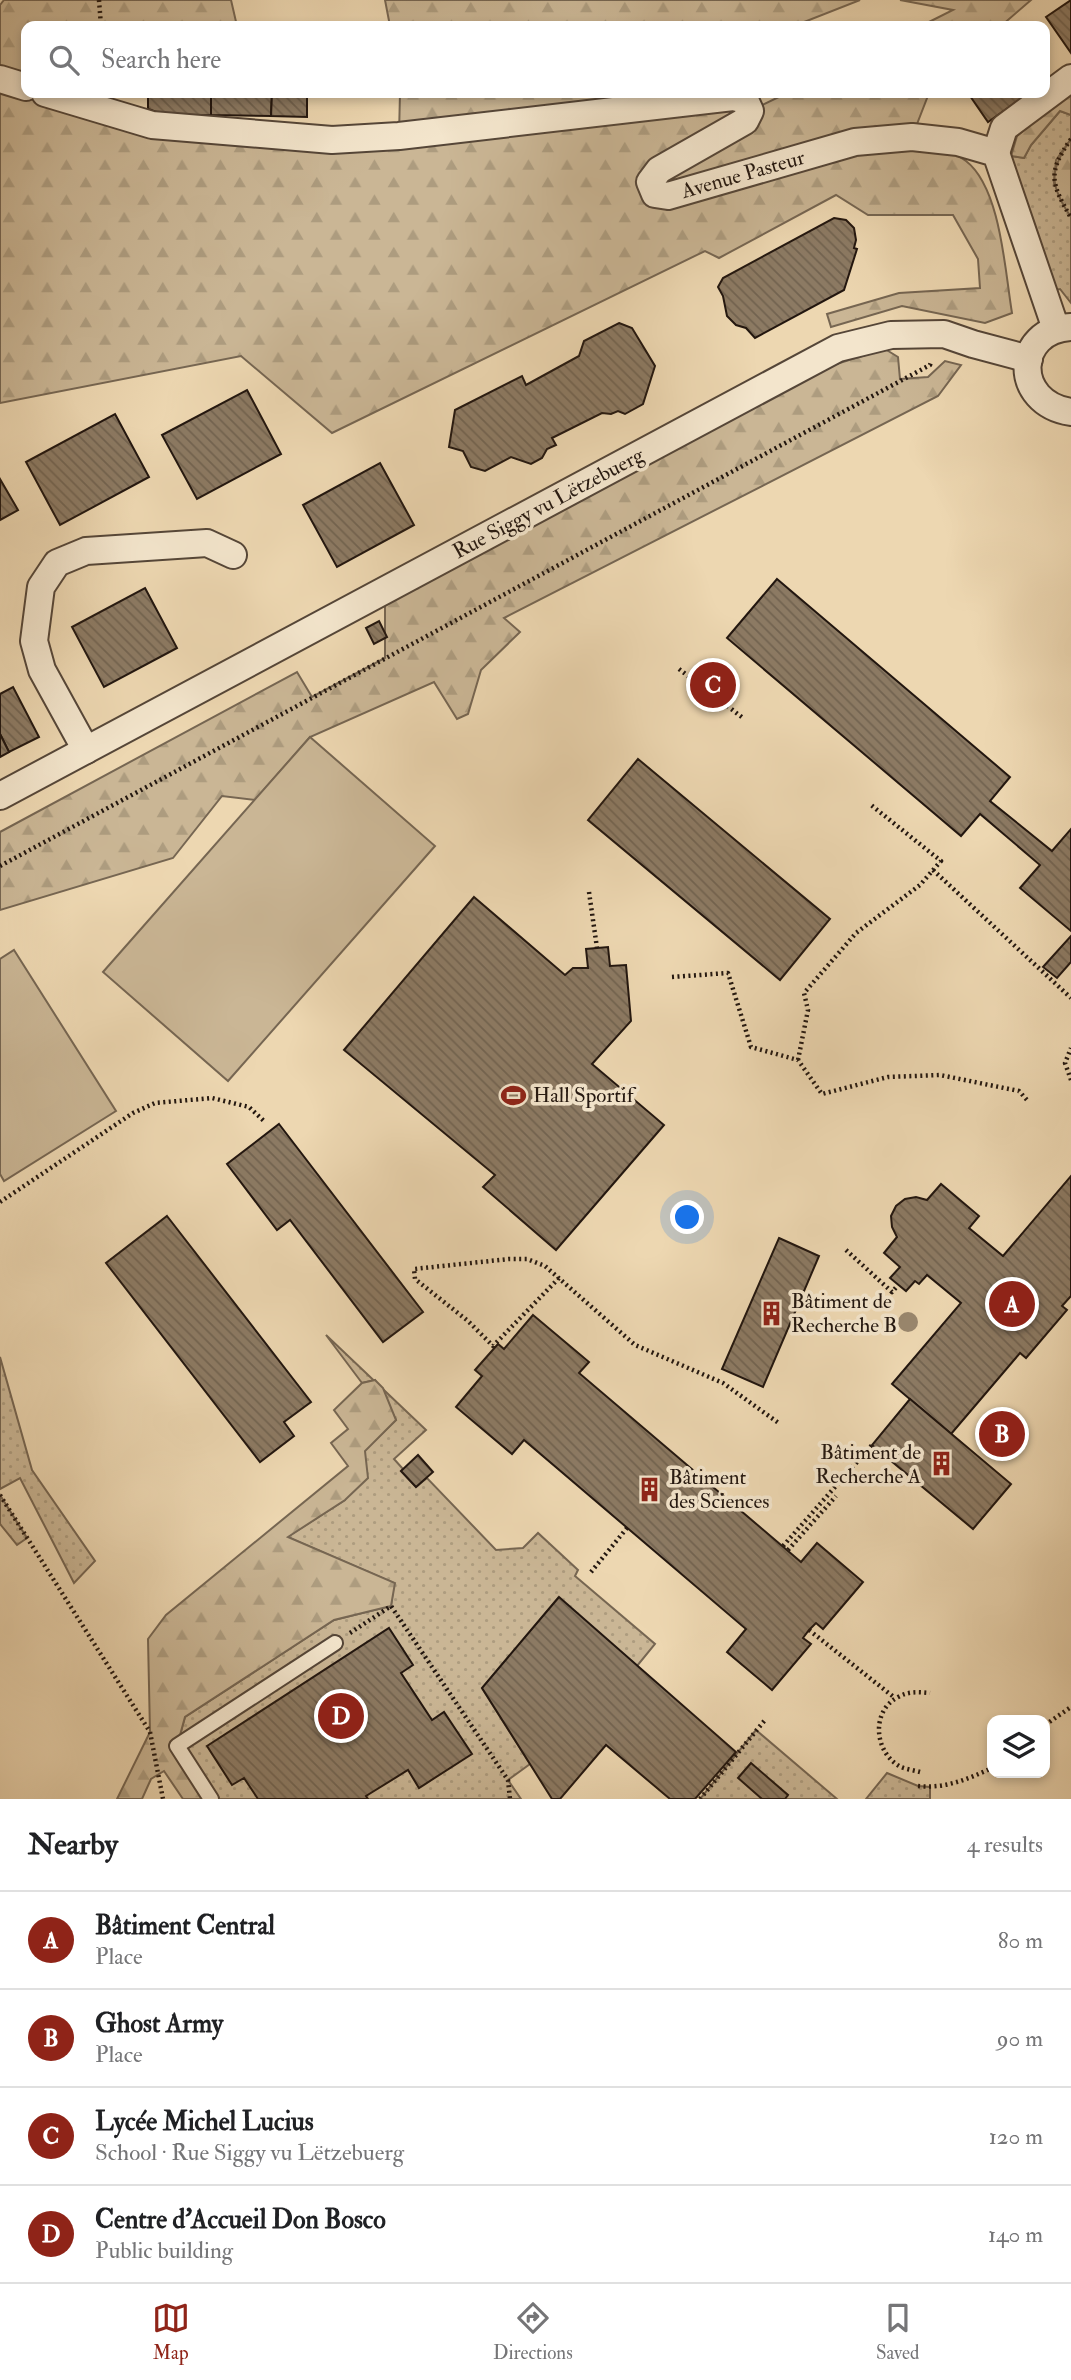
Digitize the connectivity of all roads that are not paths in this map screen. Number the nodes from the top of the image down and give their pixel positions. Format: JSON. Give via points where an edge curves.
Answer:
{"nodes":[{"id":1,"x":1071,"y":78,"type":"edge"},
{"id":2,"x":0,"y":79,"type":"edge"},
{"id":3,"x":21,"y":85,"type":"edge"},
{"id":4,"x":1050,"y":94,"type":"edge"},
{"id":5,"x":61,"y":98,"type":"edge"},
{"id":6,"x":724,"y":98,"type":"edge"},
{"id":7,"x":737,"y":98,"type":"edge"},
{"id":8,"x":1044,"y":98,"type":"edge"},
{"id":9,"x":996,"y":153,"type":"junction"},
{"id":10,"x":1064,"y":328,"type":"edge"},
{"id":11,"x":1028,"y":359,"type":"junction"},
{"id":12,"x":1071,"y":412,"type":"edge"},
{"id":13,"x":233,"y":555,"type":"dead end"},
{"id":14,"x":86,"y":750,"type":"junction"},
{"id":15,"x":0,"y":796,"type":"edge"},
{"id":16,"x":335,"y":1643,"type":"road end"},
{"id":17,"x":211,"y":1799,"type":"edge"}],
"edges":[{"from":1,"to":4,"type":"street"},
{"from":2,"to":3,"type":"street"},
{"from":5,"to":6,"type":"street","name":"Avenue Pasteur","via":[[152,125],[332,140]]},
{"from":7,"to":9,"type":"street","name":"Avenue Pasteur","via":[[745,100],[750,111],[745,121],[659,170],[650,181],[655,194],[667,195],[856,142],[912,137],[958,142]]},
{"from":8,"to":9,"type":"street","via":[[1004,128]]},
{"from":9,"to":10,"type":"street"},
{"from":10,"to":11,"type":"street","via":[[1044,336]]},
{"from":11,"to":12,"type":"street","via":[[1028,375],[1042,402]]},
{"from":11,"to":14,"type":"street","name":"Rue Siggy vu Lëtzebuerg","via":[[944,334],[891,335],[838,348]]},
{"from":13,"to":14,"type":"street","via":[[207,543],[86,551],[57,563],[41,586],[34,641],[42,670]]},
{"from":14,"to":15,"type":"street","name":"Rue Siggy vu Lëtzebuerg"},
{"from":16,"to":17,"type":"lane","via":[[177,1746]]}]}
